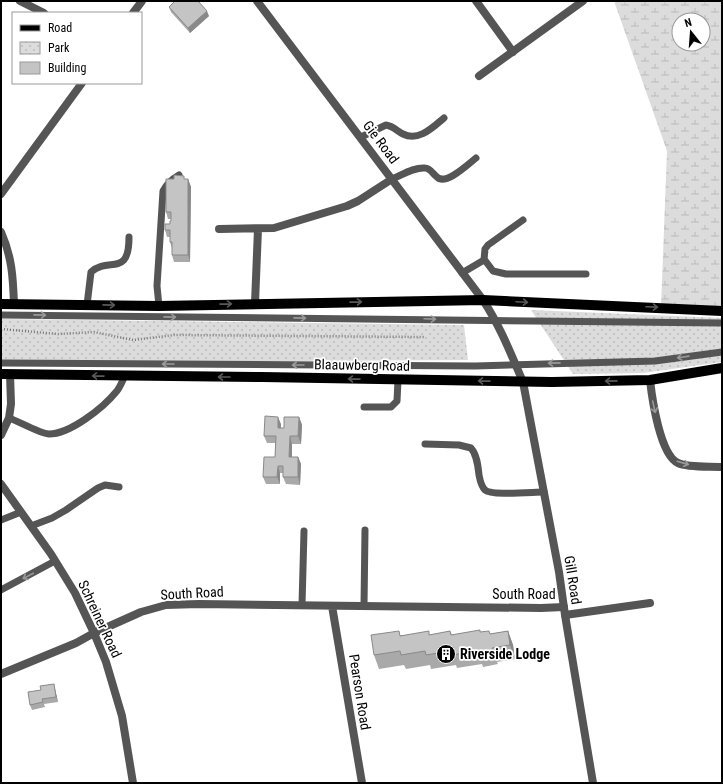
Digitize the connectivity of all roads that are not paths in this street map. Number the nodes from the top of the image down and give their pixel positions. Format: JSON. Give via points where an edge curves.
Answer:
{"nodes":[{"id":1,"x":20,"y":1,"type":"edge"},
{"id":2,"x":142,"y":1,"type":"edge"},
{"id":3,"x":257,"y":1,"type":"edge"},
{"id":4,"x":476,"y":1,"type":"edge"},
{"id":5,"x":583,"y":1,"type":"edge"},
{"id":6,"x":42,"y":12,"type":"edge"},
{"id":7,"x":134,"y":12,"type":"edge"},
{"id":8,"x":513,"y":52,"type":"junction"},
{"id":9,"x":480,"y":76,"type":"dead end"},
{"id":10,"x":81,"y":84,"type":"edge"},
{"id":11,"x":444,"y":118,"type":"dead end"},
{"id":12,"x":361,"y":137,"type":"junction"},
{"id":13,"x":476,"y":158,"type":"dead end"},
{"id":14,"x":179,"y":175,"type":"edge"},
{"id":15,"x":392,"y":179,"type":"junction"},
{"id":16,"x":1,"y":194,"type":"edge"},
{"id":17,"x":523,"y":220,"type":"dead end"},
{"id":18,"x":219,"y":229,"type":"dead end"},
{"id":19,"x":258,"y":229,"type":"junction"},
{"id":20,"x":1,"y":232,"type":"edge"},
{"id":21,"x":129,"y":237,"type":"dead end"},
{"id":22,"x":484,"y":259,"type":"junction"},
{"id":23,"x":462,"y":273,"type":"junction"},
{"id":24,"x":586,"y":274,"type":"dead end"},
{"id":25,"x":483,"y":300,"type":"junction"},
{"id":26,"x":256,"y":303,"type":"junction"},
{"id":27,"x":1,"y":304,"type":"edge"},
{"id":28,"x":14,"y":304,"type":"junction"},
{"id":29,"x":88,"y":305,"type":"junction"},
{"id":30,"x":159,"y":306,"type":"junction"},
{"id":31,"x":722,"y":311,"type":"edge"},
{"id":32,"x":1,"y":315,"type":"edge"},
{"id":33,"x":497,"y":322,"type":"junction"},
{"id":34,"x":722,"y":323,"type":"edge"},
{"id":35,"x":722,"y":352,"type":"edge"},
{"id":36,"x":1,"y":363,"type":"edge"},
{"id":37,"x":516,"y":364,"type":"junction"},
{"id":38,"x":722,"y":368,"type":"edge"},
{"id":39,"x":5,"y":374,"type":"edge"},
{"id":40,"x":125,"y":376,"type":"junction"},
{"id":41,"x":398,"y":380,"type":"junction"},
{"id":42,"x":650,"y":380,"type":"junction"},
{"id":43,"x":523,"y":382,"type":"junction"},
{"id":44,"x":364,"y":407,"type":"dead end"},
{"id":45,"x":9,"y":418,"type":"junction"},
{"id":46,"x":1,"y":435,"type":"edge"},
{"id":47,"x":425,"y":444,"type":"dead end"},
{"id":48,"x":722,"y":467,"type":"edge"},
{"id":49,"x":1,"y":484,"type":"edge"},
{"id":50,"x":119,"y":487,"type":"dead end"},
{"id":51,"x":544,"y":492,"type":"junction"},
{"id":52,"x":21,"y":512,"type":"junction"},
{"id":53,"x":1,"y":520,"type":"edge"},
{"id":54,"x":32,"y":526,"type":"junction"},
{"id":55,"x":364,"y":530,"type":"dead end"},
{"id":56,"x":304,"y":531,"type":"dead end"},
{"id":57,"x":55,"y":561,"type":"junction"},
{"id":58,"x":1,"y":590,"type":"edge"},
{"id":59,"x":650,"y":603,"type":"dead end"},
{"id":60,"x":302,"y":605,"type":"junction"},
{"id":61,"x":332,"y":606,"type":"junction"},
{"id":62,"x":364,"y":606,"type":"junction"},
{"id":63,"x":564,"y":607,"type":"junction"},
{"id":64,"x":565,"y":615,"type":"junction"},
{"id":65,"x":94,"y":633,"type":"junction"},
{"id":66,"x":1,"y":674,"type":"edge"},
{"id":67,"x":134,"y":783,"type":"edge"},
{"id":68,"x":362,"y":783,"type":"edge"},
{"id":69,"x":593,"y":783,"type":"edge"}],
"edges":[{"from":1,"to":6,"type":"street"},
{"from":2,"to":7,"type":"street"},
{"from":3,"to":12,"type":"street","name":"Gie Road"},
{"from":4,"to":8,"type":"street"},
{"from":5,"to":8,"type":"street"},
{"from":8,"to":9,"type":"street"},
{"from":10,"to":16,"type":"street"},
{"from":11,"to":12,"type":"lane","via":[[420,135],[409,136],[386,125]]},
{"from":12,"to":15,"type":"street","name":"Gie Road"},
{"from":13,"to":15,"type":"lane","via":[[452,177],[438,179],[424,168]]},
{"from":14,"to":30,"type":"lane","via":[[169,181],[163,191],[157,286]]},
{"from":15,"to":19,"type":"street","via":[[347,206],[274,228]]},
{"from":15,"to":23,"type":"street","name":"Gie Road"},
{"from":17,"to":22,"type":"lane","via":[[488,245]]},
{"from":18,"to":19,"type":"street"},
{"from":19,"to":26,"type":"street"},
{"from":20,"to":28,"type":"street","via":[[12,266]]},
{"from":21,"to":29,"type":"lane","via":[[129,247],[124,260],[91,272]]},
{"from":22,"to":23,"type":"lane"},
{"from":22,"to":24,"type":"lane","via":[[495,273]]},
{"from":23,"to":25,"type":"street","name":"Gie Road"},
{"from":26,"to":25,"type":"main road","one_way":true},
{"from":25,"to":31,"type":"main road","one_way":true},
{"from":25,"to":33,"type":"street","name":"Gie Road"},
{"from":30,"to":26,"type":"main road","one_way":true},
{"from":27,"to":28,"type":"main road"},
{"from":28,"to":29,"type":"main road"},
{"from":29,"to":30,"type":"main road","one_way":true},
{"from":32,"to":33,"type":"lane","one_way":true},
{"from":33,"to":34,"type":"lane"},
{"from":33,"to":37,"type":"street","name":"Gill Road"},
{"from":35,"to":37,"type":"lane","one_way":true,"via":[[655,361]]},
{"from":37,"to":36,"type":"lane","one_way":true,"via":[[474,366]]},
{"from":37,"to":43,"type":"street","name":"Gill Road"},
{"from":38,"to":42,"type":"main road","name":"Blaauwberg Road"},
{"from":40,"to":39,"type":"main road","name":"Blaauwberg Road","one_way":true},
{"from":39,"to":45,"type":"street","via":[[11,404]]},
{"from":41,"to":40,"type":"main road","name":"Blaauwberg Road","one_way":true},
{"from":40,"to":45,"type":"lane","via":[[116,392],[88,418],[66,430],[47,434]]},
{"from":43,"to":41,"type":"main road","name":"Blaauwberg Road","one_way":true},
{"from":41,"to":44,"type":"lane","via":[[396,401],[391,407]]},
{"from":42,"to":43,"type":"main road","name":"Blaauwberg Road","one_way":true},
{"from":42,"to":48,"type":"street","one_way":true,"via":[[663,443],[672,457],[678,463],[687,465]]},
{"from":43,"to":51,"type":"street","name":"Gill Road"},
{"from":45,"to":46,"type":"street"},
{"from":47,"to":51,"type":"lane","via":[[471,448],[475,454],[481,483],[489,492]]},
{"from":49,"to":52,"type":"street","name":"Schreiner Road"},
{"from":50,"to":54,"type":"lane","via":[[109,485],[98,488],[60,514]]},
{"from":51,"to":63,"type":"street","name":"Gill Road"},
{"from":52,"to":53,"type":"lane"},
{"from":52,"to":54,"type":"street","name":"Schreiner Road"},
{"from":54,"to":57,"type":"street","name":"Schreiner Road"},
{"from":55,"to":62,"type":"lane"},
{"from":56,"to":60,"type":"lane"},
{"from":57,"to":58,"type":"lane","one_way":true},
{"from":57,"to":65,"type":"street","name":"Schreiner Road","via":[[75,593]]},
{"from":59,"to":64,"type":"street"},
{"from":60,"to":61,"type":"street","name":"South Road"},
{"from":60,"to":65,"type":"street","name":"South Road","via":[[166,605],[142,612]]},
{"from":61,"to":62,"type":"street","name":"South Road"},
{"from":61,"to":68,"type":"street","name":"Pearson Road"},
{"from":62,"to":63,"type":"street","name":"South Road"},
{"from":63,"to":64,"type":"street","name":"Gill Road"},
{"from":64,"to":69,"type":"street","name":"Gill Road"},
{"from":65,"to":66,"type":"street","name":"South Road"},
{"from":65,"to":67,"type":"street","name":"Schreiner Road","via":[[106,662],[122,716]]}]}
